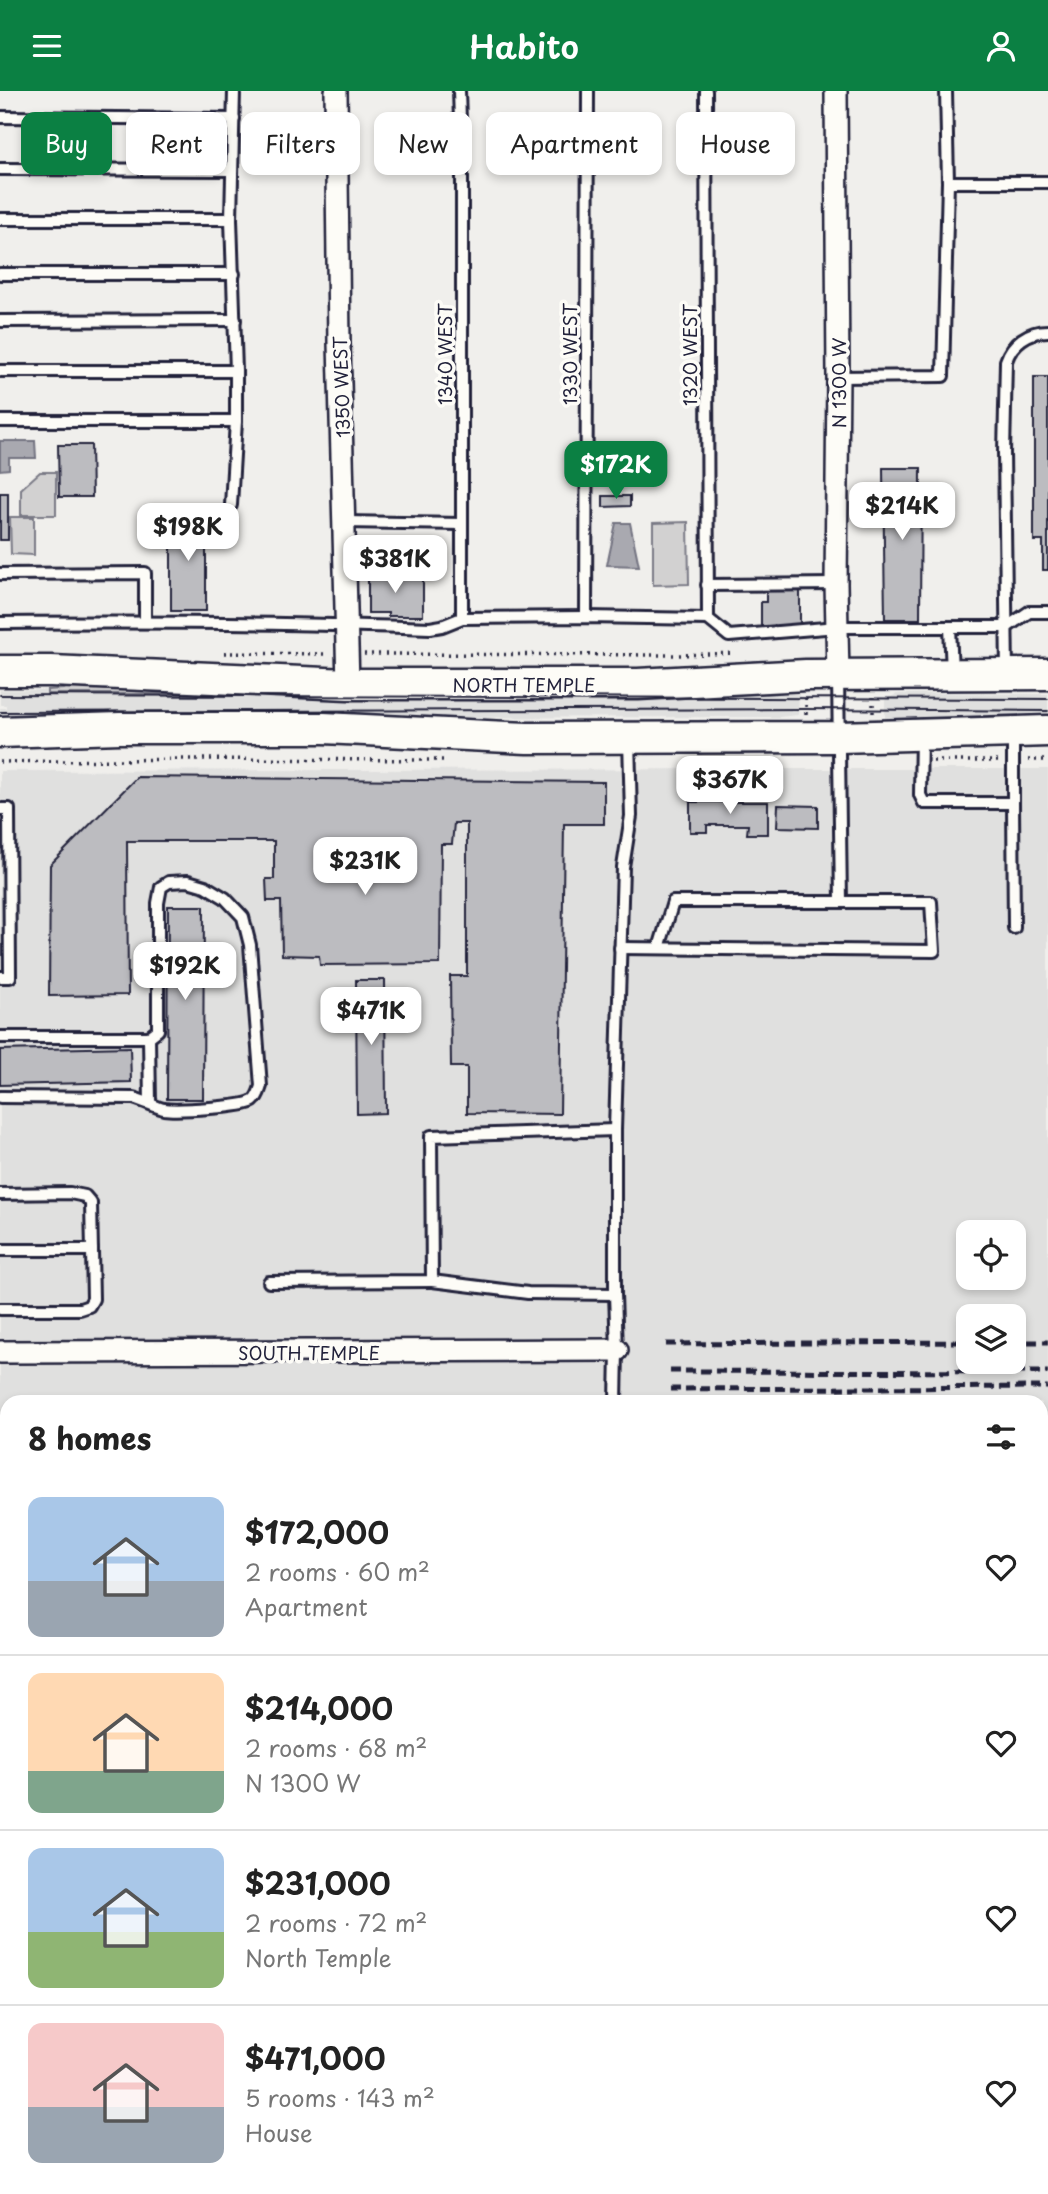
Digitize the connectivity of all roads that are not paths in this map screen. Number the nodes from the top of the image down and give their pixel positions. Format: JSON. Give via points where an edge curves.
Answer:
{"nodes":[{"id":1,"x":234,"y":91,"type":"edge"},
{"id":2,"x":336,"y":91,"type":"edge"},
{"id":3,"x":459,"y":91,"type":"edge"},
{"id":4,"x":588,"y":91,"type":"edge"},
{"id":5,"x":706,"y":91,"type":"edge"},
{"id":6,"x":836,"y":91,"type":"edge"},
{"id":7,"x":946,"y":91,"type":"edge"},
{"id":8,"x":0,"y":117,"type":"edge"},
{"id":9,"x":234,"y":119,"type":"junction"},
{"id":10,"x":0,"y":169,"type":"edge"},
{"id":11,"x":232,"y":170,"type":"junction"},
{"id":12,"x":948,"y":182,"type":"junction"},
{"id":13,"x":1048,"y":182,"type":"edge"},
{"id":14,"x":0,"y":219,"type":"edge"},
{"id":15,"x":232,"y":219,"type":"junction"},
{"id":16,"x":0,"y":274,"type":"edge"},
{"id":17,"x":234,"y":274,"type":"junction"},
{"id":18,"x":235,"y":320,"type":"junction"},
{"id":19,"x":0,"y":321,"type":"edge"},
{"id":20,"x":1048,"y":331,"type":"edge"},
{"id":21,"x":0,"y":371,"type":"edge"},
{"id":22,"x":236,"y":371,"type":"junction"},
{"id":23,"x":838,"y":377,"type":"junction"},
{"id":24,"x":0,"y":421,"type":"edge"},
{"id":25,"x":236,"y":421,"type":"junction"},
{"id":26,"x":231,"y":505,"type":"dead end"},
{"id":27,"x":345,"y":522,"type":"junction"},
{"id":28,"x":461,"y":524,"type":"junction"},
{"id":29,"x":0,"y":574,"type":"edge"},
{"id":30,"x":707,"y":585,"type":"junction"},
{"id":31,"x":836,"y":585,"type":"junction"},
{"id":32,"x":1048,"y":613,"type":"edge"},
{"id":33,"x":586,"y":617,"type":"junction"},
{"id":34,"x":462,"y":618,"type":"junction"},
{"id":35,"x":708,"y":619,"type":"junction"},
{"id":36,"x":145,"y":622,"type":"junction"},
{"id":37,"x":0,"y":623,"type":"edge"},
{"id":38,"x":347,"y":624,"type":"junction"},
{"id":39,"x":836,"y":627,"type":"junction"},
{"id":40,"x":950,"y":627,"type":"junction"},
{"id":41,"x":1007,"y":627,"type":"junction"},
{"id":42,"x":0,"y":671,"type":"edge"},
{"id":43,"x":951,"y":674,"type":"junction"},
{"id":44,"x":1007,"y":674,"type":"junction"},
{"id":45,"x":1048,"y":674,"type":"edge"},
{"id":46,"x":838,"y":675,"type":"junction"},
{"id":47,"x":348,"y":684,"type":"junction"},
{"id":48,"x":1048,"y":731,"type":"edge"},
{"id":49,"x":0,"y":732,"type":"edge"},
{"id":50,"x":629,"y":736,"type":"junction"},
{"id":51,"x":839,"y":737,"type":"junction"},
{"id":52,"x":1013,"y":746,"type":"junction"},
{"id":53,"x":921,"y":748,"type":"junction"},
{"id":54,"x":1013,"y":803,"type":"junction"},
{"id":55,"x":0,"y":810,"type":"edge"},
{"id":56,"x":5,"y":865,"type":"edge"},
{"id":57,"x":841,"y":902,"type":"junction"},
{"id":58,"x":5,"y":918,"type":"edge"},
{"id":59,"x":1014,"y":927,"type":"dead end"},
{"id":60,"x":620,"y":948,"type":"junction"},
{"id":61,"x":659,"y":948,"type":"junction"},
{"id":62,"x":0,"y":977,"type":"edge"},
{"id":63,"x":0,"y":1037,"type":"edge"},
{"id":64,"x":149,"y":1037,"type":"junction"},
{"id":65,"x":0,"y":1097,"type":"edge"},
{"id":66,"x":150,"y":1103,"type":"junction"},
{"id":67,"x":615,"y":1130,"type":"junction"},
{"id":68,"x":0,"y":1194,"type":"edge"},
{"id":69,"x":92,"y":1249,"type":"junction"},
{"id":70,"x":0,"y":1250,"type":"edge"},
{"id":71,"x":432,"y":1281,"type":"junction"},
{"id":72,"x":269,"y":1282,"type":"dead end"},
{"id":73,"x":615,"y":1294,"type":"junction"},
{"id":74,"x":0,"y":1309,"type":"edge"},
{"id":75,"x":617,"y":1350,"type":"junction"},
{"id":76,"x":0,"y":1352,"type":"edge"},
{"id":77,"x":616,"y":1395,"type":"edge"}],
"edges":[{"from":1,"to":9,"type":"lane"},
{"from":2,"to":27,"type":"street","name":"1350 WEST"},
{"from":3,"to":28,"type":"lane","name":"1340 WEST"},
{"from":4,"to":33,"type":"lane","name":"1330 WEST"},
{"from":5,"to":30,"type":"lane","name":"1320 WEST"},
{"from":6,"to":23,"type":"street","name":"N 1300 W"},
{"from":7,"to":12,"type":"lane"},
{"from":8,"to":9,"type":"lane"},
{"from":9,"to":11,"type":"lane"},
{"from":10,"to":11,"type":"lane"},
{"from":11,"to":15,"type":"lane"},
{"from":12,"to":13,"type":"lane"},
{"from":12,"to":23,"type":"lane","via":[[943,376]]},
{"from":14,"to":15,"type":"lane"},
{"from":15,"to":17,"type":"lane"},
{"from":16,"to":17,"type":"lane"},
{"from":17,"to":18,"type":"lane"},
{"from":18,"to":19,"type":"lane"},
{"from":18,"to":22,"type":"lane"},
{"from":20,"to":41,"type":"lane","via":[[1026,336],[1010,348],[1006,361]]},
{"from":21,"to":22,"type":"lane"},
{"from":22,"to":25,"type":"lane"},
{"from":23,"to":31,"type":"street","name":"N 1300 W"},
{"from":24,"to":25,"type":"lane"},
{"from":25,"to":26,"type":"lane"},
{"from":27,"to":28,"type":"lane"},
{"from":27,"to":38,"type":"street","name":"1350 WEST"},
{"from":28,"to":34,"type":"lane","name":"1340 WEST"},
{"from":29,"to":36,"type":"lane","via":[[145,573]]},
{"from":30,"to":31,"type":"lane"},
{"from":30,"to":35,"type":"lane","name":"1320 WEST"},
{"from":31,"to":39,"type":"street","name":"N 1300 W"},
{"from":32,"to":41,"type":"lane","via":[[1029,612]]},
{"from":33,"to":34,"type":"lane"},
{"from":33,"to":35,"type":"lane"},
{"from":34,"to":38,"type":"lane","via":[[430,628]]},
{"from":35,"to":39,"type":"lane","via":[[729,636]]},
{"from":36,"to":37,"type":"lane"},
{"from":36,"to":38,"type":"lane"},
{"from":38,"to":47,"type":"street","name":"1350 WEST"},
{"from":39,"to":40,"type":"lane"},
{"from":39,"to":46,"type":"street","name":"N 1300 W"},
{"from":40,"to":41,"type":"lane"},
{"from":40,"to":43,"type":"lane"},
{"from":41,"to":44,"type":"lane"},
{"from":42,"to":47,"type":"main road","name":"NORTH TEMPLE"},
{"from":43,"to":44,"type":"main road","name":"NORTH TEMPLE"},
{"from":43,"to":46,"type":"main road","name":"NORTH TEMPLE"},
{"from":44,"to":45,"type":"main road","name":"NORTH TEMPLE"},
{"from":46,"to":47,"type":"main road","name":"NORTH TEMPLE","via":[[638,684]]},
{"from":46,"to":51,"type":"lane"},
{"from":48,"to":52,"type":"main road"},
{"from":49,"to":50,"type":"main road","via":[[324,728],[527,737]]},
{"from":50,"to":51,"type":"main road"},
{"from":50,"to":60,"type":"lane","via":[[631,816],[623,867]]},
{"from":51,"to":53,"type":"main road","via":[[873,736]]},
{"from":51,"to":57,"type":"lane"},
{"from":52,"to":53,"type":"main road"},
{"from":52,"to":54,"type":"lane"},
{"from":53,"to":54,"type":"lane","via":[[920,795],[924,803]]},
{"from":54,"to":59,"type":"lane"},
{"from":55,"to":56,"type":"lane","via":[[9,809]]},
{"from":56,"to":58,"type":"lane"},
{"from":57,"to":61,"type":"lane","via":[[673,902]]},
{"from":57,"to":61,"type":"lane","via":[[931,902],[934,951]]},
{"from":58,"to":62,"type":"lane","via":[[10,977]]},
{"from":60,"to":61,"type":"lane"},
{"from":60,"to":67,"type":"lane"},
{"from":63,"to":64,"type":"lane"},
{"from":64,"to":66,"type":"lane"},
{"from":64,"to":66,"type":"lane","via":[[158,1030],[161,887],[188,881],[205,886],[225,898],[246,925],[259,1094],[251,1102],[232,1106],[162,1109]]},
{"from":65,"to":66,"type":"lane","via":[[133,1098]]},
{"from":67,"to":71,"type":"lane","via":[[431,1136]]},
{"from":67,"to":73,"type":"lane"},
{"from":68,"to":69,"type":"lane","via":[[85,1196],[91,1203]]},
{"from":69,"to":70,"type":"lane"},
{"from":69,"to":74,"type":"lane","via":[[93,1299],[89,1306]]},
{"from":71,"to":72,"type":"lane"},
{"from":71,"to":73,"type":"lane","via":[[528,1293]]},
{"from":73,"to":75,"type":"lane"},
{"from":75,"to":76,"type":"street","name":"SOUTH TEMPLE"},
{"from":75,"to":77,"type":"lane"}]}
